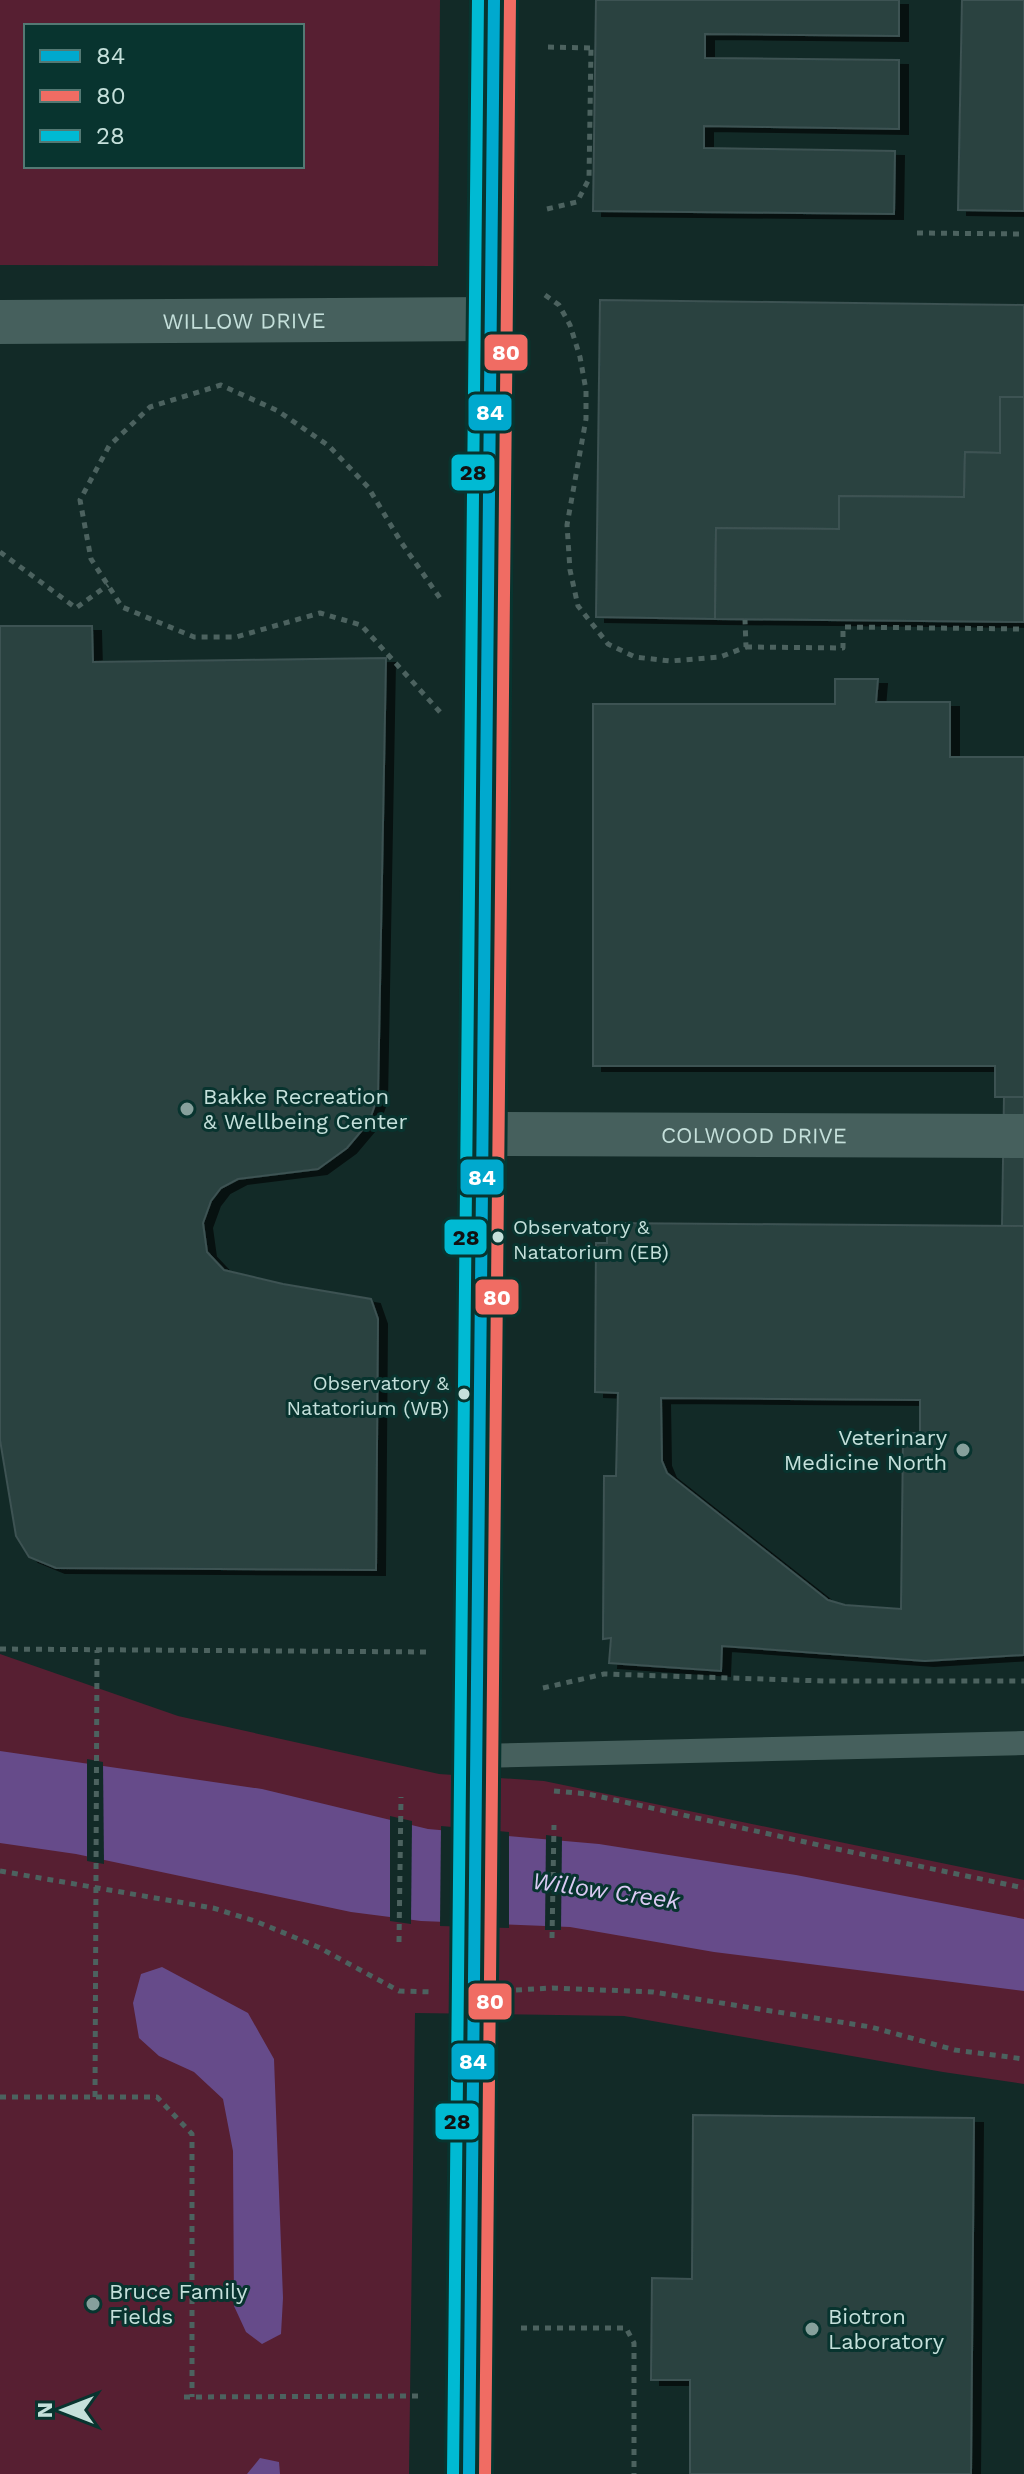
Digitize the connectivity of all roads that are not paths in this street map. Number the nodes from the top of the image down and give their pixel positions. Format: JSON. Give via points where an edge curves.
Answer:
{"nodes":[{"id":1,"x":494,"y":0,"type":"edge"},
{"id":2,"x":490,"y":319,"type":"junction"},
{"id":3,"x":0,"y":322,"type":"edge"},
{"id":4,"x":482,"y":1134,"type":"junction"},
{"id":5,"x":1024,"y":1136,"type":"edge"},
{"id":6,"x":1024,"y":1743,"type":"edge"},
{"id":7,"x":477,"y":1756,"type":"junction"},
{"id":8,"x":469,"y":2474,"type":"edge"}],
"edges":[{"from":1,"to":2,"type":"street"},
{"from":2,"to":3,"type":"street","name":"WILLOW DRIVE"},
{"from":2,"to":4,"type":"street"},
{"from":4,"to":5,"type":"street","name":"COLWOOD DRIVE"},
{"from":4,"to":7,"type":"street"},
{"from":6,"to":7,"type":"lane"},
{"from":7,"to":8,"type":"street"}]}
